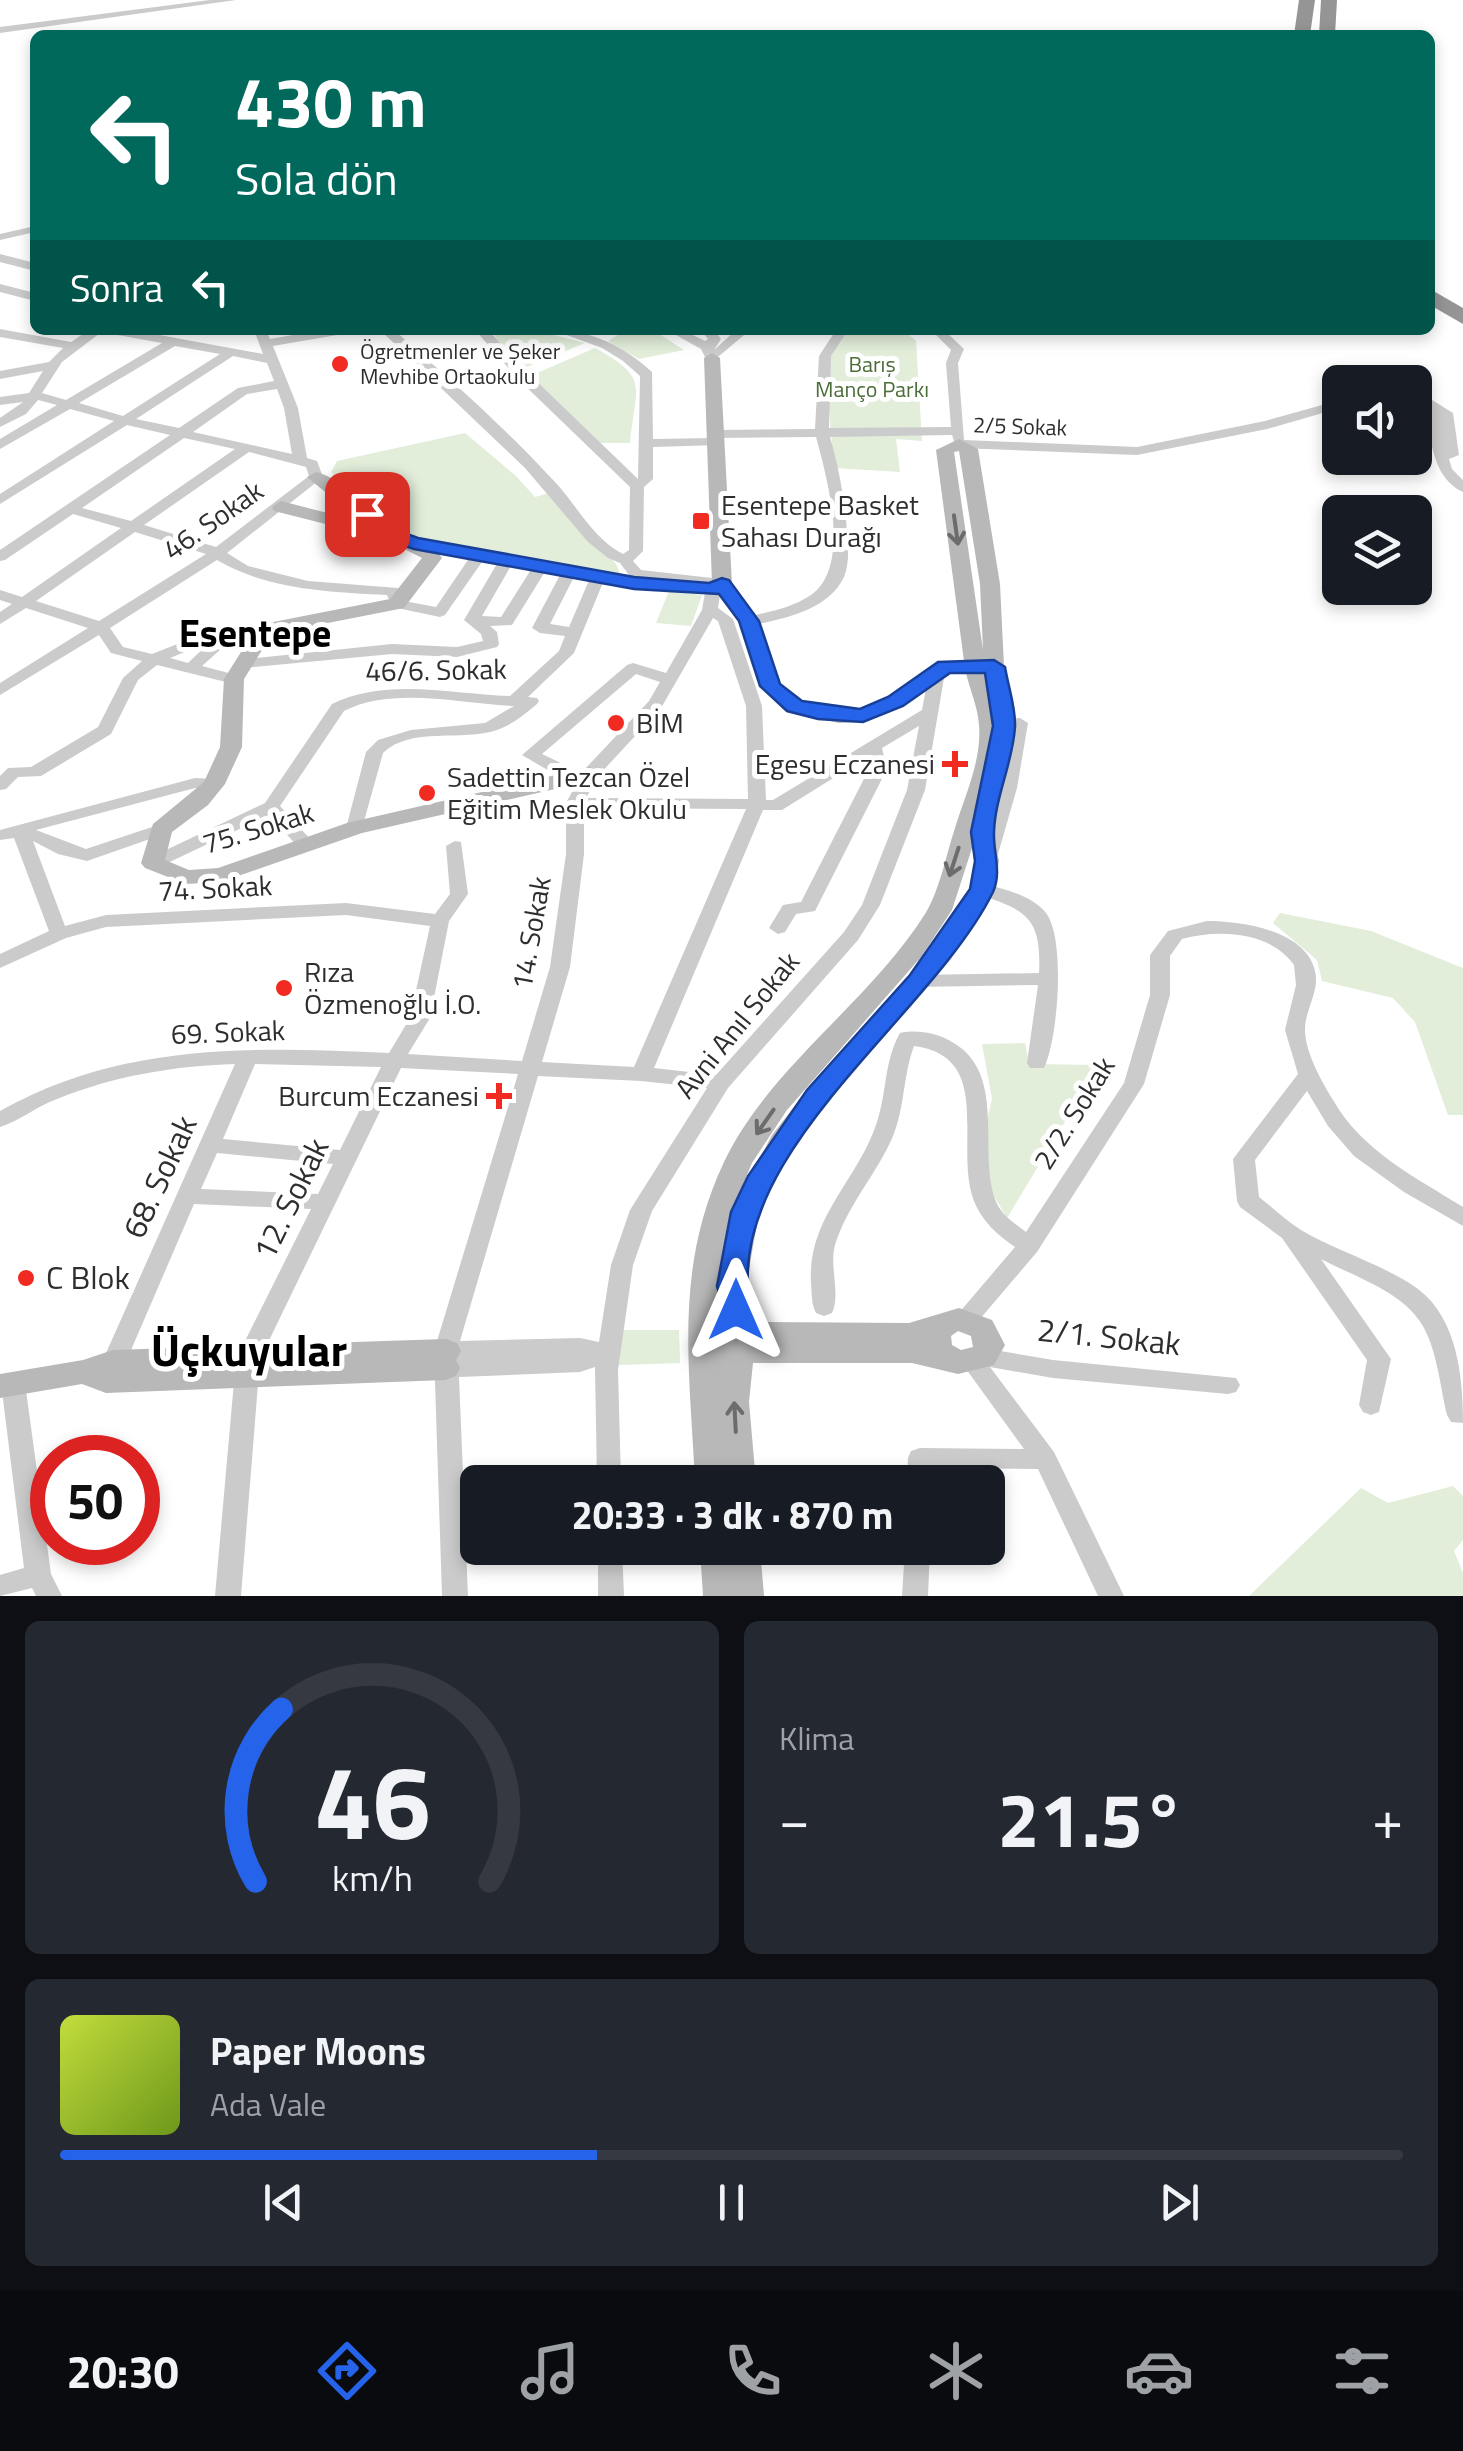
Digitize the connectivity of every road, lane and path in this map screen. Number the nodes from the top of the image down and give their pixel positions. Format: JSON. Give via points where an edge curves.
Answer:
{"nodes":[{"id":1,"x":231,"y":0,"type":"edge"},
{"id":2,"x":1307,"y":0,"type":"edge"},
{"id":3,"x":1329,"y":0,"type":"edge"},
{"id":4,"x":0,"y":30,"type":"edge"},
{"id":5,"x":1303,"y":30,"type":"edge"},
{"id":6,"x":1327,"y":30,"type":"edge"},
{"id":7,"x":30,"y":230,"type":"edge"},
{"id":8,"x":15,"y":234,"type":"junction"},
{"id":9,"x":0,"y":237,"type":"edge"},
{"id":10,"x":30,"y":237,"type":"edge"},
{"id":11,"x":0,"y":258,"type":"edge"},
{"id":12,"x":30,"y":266,"type":"edge"},
{"id":13,"x":7,"y":290,"type":"edge"},
{"id":14,"x":0,"y":297,"type":"edge"},
{"id":15,"x":1435,"y":299,"type":"edge"},
{"id":16,"x":1463,"y":318,"type":"edge"},
{"id":17,"x":1435,"y":319,"type":"edge"},
{"id":18,"x":0,"y":333,"type":"edge"},
{"id":19,"x":90,"y":335,"type":"edge"},
{"id":20,"x":135,"y":335,"type":"edge"},
{"id":21,"x":392,"y":335,"type":"edge"},
{"id":22,"x":486,"y":335,"type":"edge"},
{"id":23,"x":581,"y":335,"type":"edge"},
{"id":24,"x":680,"y":335,"type":"edge"},
{"id":25,"x":712,"y":335,"type":"edge"},
{"id":26,"x":736,"y":335,"type":"edge"},
{"id":27,"x":839,"y":335,"type":"edge"},
{"id":28,"x":943,"y":335,"type":"edge"},
{"id":29,"x":262,"y":337,"type":"edge"},
{"id":30,"x":1463,"y":338,"type":"edge"},
{"id":31,"x":172,"y":343,"type":"junction"},
{"id":32,"x":74,"y":346,"type":"junction"},
{"id":33,"x":230,"y":352,"type":"junction"},
{"id":34,"x":709,"y":353,"type":"junction"},
{"id":35,"x":273,"y":360,"type":"junction"},
{"id":36,"x":53,"y":365,"type":"junction"},
{"id":37,"x":3,"y":373,"type":"edge"},
{"id":38,"x":281,"y":384,"type":"junction"},
{"id":39,"x":38,"y":396,"type":"junction"},
{"id":40,"x":1322,"y":400,"type":"edge"},
{"id":41,"x":0,"y":402,"type":"edge"},
{"id":42,"x":1432,"y":403,"type":"edge"},
{"id":43,"x":69,"y":405,"type":"junction"},
{"id":44,"x":1322,"y":409,"type":"edge"},
{"id":45,"x":1432,"y":413,"type":"edge"},
{"id":46,"x":124,"y":420,"type":"junction"},
{"id":47,"x":0,"y":423,"type":"edge"},
{"id":48,"x":822,"y":432,"type":"junction"},
{"id":49,"x":181,"y":433,"type":"junction"},
{"id":50,"x":714,"y":438,"type":"junction"},
{"id":51,"x":959,"y":438,"type":"junction"},
{"id":52,"x":4,"y":439,"type":"edge"},
{"id":53,"x":645,"y":443,"type":"junction"},
{"id":54,"x":246,"y":448,"type":"junction"},
{"id":55,"x":300,"y":460,"type":"junction"},
{"id":56,"x":316,"y":478,"type":"junction"},
{"id":57,"x":1463,"y":478,"type":"edge"},
{"id":58,"x":637,"y":486,"type":"junction"},
{"id":59,"x":1463,"y":488,"type":"edge"},
{"id":60,"x":0,"y":500,"type":"edge"},
{"id":61,"x":281,"y":506,"type":"junction"},
{"id":62,"x":72,"y":510,"type":"junction"},
{"id":63,"x":129,"y":526,"type":"junction"},
{"id":64,"x":389,"y":534,"type":"junction"},
{"id":65,"x":414,"y":543,"type":"junction"},
{"id":66,"x":218,"y":554,"type":"junction"},
{"id":67,"x":479,"y":555,"type":"junction"},
{"id":68,"x":0,"y":557,"type":"edge"},
{"id":69,"x":507,"y":560,"type":"junction"},
{"id":70,"x":625,"y":560,"type":"junction"},
{"id":71,"x":540,"y":566,"type":"junction"},
{"id":72,"x":568,"y":571,"type":"junction"},
{"id":73,"x":598,"y":576,"type":"junction"},
{"id":74,"x":716,"y":586,"type":"junction"},
{"id":75,"x":0,"y":595,"type":"edge"},
{"id":76,"x":24,"y":602,"type":"junction"},
{"id":77,"x":397,"y":604,"type":"junction"},
{"id":78,"x":710,"y":610,"type":"junction"},
{"id":79,"x":0,"y":619,"type":"edge"},
{"id":80,"x":472,"y":620,"type":"junction"},
{"id":81,"x":749,"y":621,"type":"junction"},
{"id":82,"x":102,"y":627,"type":"junction"},
{"id":83,"x":264,"y":628,"type":"junction"},
{"id":84,"x":575,"y":632,"type":"junction"},
{"id":85,"x":154,"y":659,"type":"junction"},
{"id":86,"x":984,"y":667,"type":"junction"},
{"id":87,"x":189,"y":670,"type":"junction"},
{"id":88,"x":0,"y":671,"type":"edge"},
{"id":89,"x":239,"y":671,"type":"junction"},
{"id":90,"x":938,"y":672,"type":"junction"},
{"id":91,"x":24,"y":678,"type":"junction"},
{"id":92,"x":670,"y":680,"type":"junction"},
{"id":93,"x":0,"y":690,"type":"edge"},
{"id":94,"x":524,"y":692,"type":"junction"},
{"id":95,"x":928,"y":714,"type":"junction"},
{"id":96,"x":997,"y":726,"type":"junction"},
{"id":97,"x":874,"y":746,"type":"junction"},
{"id":98,"x":590,"y":774,"type":"junction"},
{"id":99,"x":564,"y":778,"type":"junction"},
{"id":100,"x":214,"y":784,"type":"junction"},
{"id":101,"x":0,"y":785,"type":"edge"},
{"id":102,"x":575,"y":804,"type":"junction"},
{"id":103,"x":758,"y":804,"type":"junction"},
{"id":104,"x":272,"y":806,"type":"junction"},
{"id":105,"x":355,"y":828,"type":"junction"},
{"id":106,"x":20,"y":829,"type":"junction"},
{"id":107,"x":161,"y":829,"type":"junction"},
{"id":108,"x":0,"y":835,"type":"edge"},
{"id":109,"x":306,"y":845,"type":"junction"},
{"id":110,"x":455,"y":846,"type":"dead end"},
{"id":111,"x":153,"y":864,"type":"junction"},
{"id":112,"x":982,"y":890,"type":"junction"},
{"id":113,"x":440,"y":921,"type":"junction"},
{"id":114,"x":778,"y":928,"type":"dead end"},
{"id":115,"x":59,"y":934,"type":"junction"},
{"id":116,"x":0,"y":962,"type":"edge"},
{"id":117,"x":1046,"y":979,"type":"junction"},
{"id":118,"x":918,"y":981,"type":"junction"},
{"id":119,"x":249,"y":1055,"type":"junction"},
{"id":120,"x":395,"y":1060,"type":"junction"},
{"id":121,"x":1037,"y":1063,"type":"dead end"},
{"id":122,"x":530,"y":1070,"type":"junction"},
{"id":123,"x":640,"y":1074,"type":"junction"},
{"id":124,"x":1310,"y":1074,"type":"junction"},
{"id":125,"x":722,"y":1082,"type":"junction"},
{"id":126,"x":0,"y":1120,"type":"edge"},
{"id":127,"x":212,"y":1145,"type":"junction"},
{"id":128,"x":347,"y":1158,"type":"junction"},
{"id":129,"x":189,"y":1196,"type":"junction"},
{"id":130,"x":325,"y":1202,"type":"junction"},
{"id":131,"x":1463,"y":1218,"type":"edge"},
{"id":132,"x":1290,"y":1232,"type":"junction"},
{"id":133,"x":1029,"y":1246,"type":"junction"},
{"id":134,"x":700,"y":1302,"type":"junction"},
{"id":135,"x":824,"y":1307,"type":"dead end"},
{"id":136,"x":738,"y":1342,"type":"junction"},
{"id":137,"x":961,"y":1344,"type":"junction"},
{"id":138,"x":609,"y":1354,"type":"junction"},
{"id":139,"x":445,"y":1359,"type":"junction"},
{"id":140,"x":247,"y":1368,"type":"junction"},
{"id":141,"x":101,"y":1371,"type":"junction"},
{"id":142,"x":7,"y":1385,"type":"edge"},
{"id":143,"x":703,"y":1385,"type":"junction"},
{"id":144,"x":1228,"y":1385,"type":"dead end"},
{"id":145,"x":1371,"y":1405,"type":"dead end"},
{"id":146,"x":1460,"y":1415,"type":"dead end"},
{"id":147,"x":1045,"y":1459,"type":"junction"},
{"id":148,"x":609,"y":1465,"type":"edge"},
{"id":149,"x":710,"y":1465,"type":"edge"},
{"id":150,"x":739,"y":1465,"type":"edge"},
{"id":151,"x":920,"y":1465,"type":"edge"},
{"id":152,"x":611,"y":1565,"type":"edge"},
{"id":153,"x":717,"y":1565,"type":"edge"},
{"id":154,"x":745,"y":1565,"type":"edge"},
{"id":155,"x":916,"y":1565,"type":"edge"},
{"id":156,"x":0,"y":1586,"type":"edge"},
{"id":157,"x":44,"y":1586,"type":"edge"},
{"id":158,"x":228,"y":1596,"type":"edge"},
{"id":159,"x":455,"y":1596,"type":"edge"},
{"id":160,"x":612,"y":1596,"type":"edge"},
{"id":161,"x":720,"y":1596,"type":"edge"},
{"id":162,"x":747,"y":1596,"type":"edge"},
{"id":163,"x":915,"y":1596,"type":"edge"},
{"id":164,"x":1112,"y":1596,"type":"edge"}],
"edges":[{"from":1,"to":4,"type":"street"},
{"from":2,"to":5,"type":"highway"},
{"from":3,"to":6,"type":"highway"},
{"from":7,"to":8,"type":"street"},
{"from":8,"to":9,"type":"street"},
{"from":8,"to":10,"type":"street"},
{"from":11,"to":12,"type":"street"},
{"from":13,"to":14,"type":"street"},
{"from":15,"to":16,"type":"highway"},
{"from":17,"to":30,"type":"highway"},
{"from":18,"to":32,"type":"street"},
{"from":19,"to":32,"type":"street"},
{"from":20,"to":31,"type":"street"},
{"from":21,"to":70,"type":"street","via":[[552,487],[608,555]]},
{"from":22,"to":58,"type":"street"},
{"from":23,"to":53,"type":"street","via":[[634,361],[647,375]]},
{"from":24,"to":34,"type":"street"},
{"from":25,"to":34,"type":"street"},
{"from":26,"to":34,"type":"street"},
{"from":27,"to":48,"type":"street","via":[[825,356]]},
{"from":28,"to":51,"type":"street","via":[[958,349],[952,364]]},
{"from":29,"to":35,"type":"street"},
{"from":31,"to":33,"type":"street"},
{"from":31,"to":43,"type":"street"},
{"from":32,"to":36,"type":"street"},
{"from":33,"to":35,"type":"street"},
{"from":33,"to":46,"type":"street"},
{"from":34,"to":50,"type":"street","name":"14. Sokak"},
{"from":35,"to":38,"type":"street"},
{"from":36,"to":37,"type":"street"},
{"from":36,"to":39,"type":"street"},
{"from":38,"to":49,"type":"street","via":[[245,390]]},
{"from":38,"to":55,"type":"street"},
{"from":39,"to":41,"type":"street"},
{"from":39,"to":43,"type":"street"},
{"from":39,"to":47,"type":"street"},
{"from":40,"to":51,"type":"street","name":"2/5 Sokak","via":[[1177,436]]},
{"from":42,"to":57,"type":"street","via":[[1446,414],[1454,464]]},
{"from":43,"to":46,"type":"street"},
{"from":43,"to":52,"type":"street"},
{"from":44,"to":51,"type":"street","name":"2/5 Sokak","via":[[1137,451]]},
{"from":45,"to":59,"type":"street","via":[[1444,470]]},
{"from":46,"to":49,"type":"street"},
{"from":46,"to":60,"type":"street"},
{"from":48,"to":50,"type":"street"},
{"from":48,"to":51,"type":"street"},
{"from":48,"to":81,"type":"street","via":[[836,484],[836,577],[818,598]]},
{"from":49,"to":54,"type":"street"},
{"from":49,"to":62,"type":"street"},
{"from":50,"to":53,"type":"street"},
{"from":50,"to":74,"type":"street","name":"14. Sokak"},
{"from":51,"to":86,"type":"street","via":[[970,449],[990,584]]},
{"from":53,"to":58,"type":"street","via":[[646,478]]},
{"from":54,"to":55,"type":"street"},
{"from":54,"to":63,"type":"street"},
{"from":55,"to":56,"type":"street","via":[[312,464]]},
{"from":56,"to":61,"type":"street","name":"46. Sokak"},
{"from":56,"to":64,"type":"street"},
{"from":58,"to":70,"type":"street","via":[[636,550]]},
{"from":61,"to":64,"type":"street"},
{"from":61,"to":66,"type":"street","name":"46. Sokak"},
{"from":62,"to":63,"type":"street"},
{"from":62,"to":68,"type":"street"},
{"from":63,"to":66,"type":"street"},
{"from":63,"to":76,"type":"street"},
{"from":64,"to":65,"type":"street"},
{"from":65,"to":67,"type":"street"},
{"from":65,"to":77,"type":"street","via":[[432,558]]},
{"from":66,"to":77,"type":"street","via":[[243,569],[308,586],[393,591]]},
{"from":66,"to":82,"type":"street","name":"46. Sokak"},
{"from":67,"to":69,"type":"street"},
{"from":67,"to":77,"type":"street","via":[[440,612]]},
{"from":69,"to":71,"type":"street"},
{"from":69,"to":80,"type":"street"},
{"from":70,"to":74,"type":"street","via":[[636,574]]},
{"from":71,"to":72,"type":"street"},
{"from":71,"to":80,"type":"street","via":[[506,622]]},
{"from":72,"to":73,"type":"street"},
{"from":72,"to":84,"type":"street","via":[[540,628]]},
{"from":73,"to":74,"type":"street"},
{"from":73,"to":84,"type":"street","name":"46/6. Sokak"},
{"from":74,"to":78,"type":"street","name":"14. Sokak"},
{"from":74,"to":81,"type":"street"},
{"from":75,"to":76,"type":"street"},
{"from":76,"to":79,"type":"street"},
{"from":76,"to":82,"type":"street"},
{"from":77,"to":83,"type":"street"},
{"from":78,"to":92,"type":"street","name":"14. Sokak"},
{"from":78,"to":103,"type":"street","via":[[724,619],[754,706]]},
{"from":80,"to":89,"type":"street","via":[[489,632],[491,644],[457,652],[392,649]]},
{"from":81,"to":90,"type":"street","via":[[770,686],[794,706],[863,716]]},
{"from":82,"to":85,"type":"street","via":[[116,650]]},
{"from":82,"to":91,"type":"street","name":"46. Sokak"},
{"from":83,"to":85,"type":"street","via":[[212,635]]},
{"from":83,"to":87,"type":"street","via":[[216,646]]},
{"from":83,"to":89,"type":"street","name":"75. Sokak"},
{"from":84,"to":94,"type":"street","name":"46/6. Sokak","via":[[566,653]]},
{"from":85,"to":87,"type":"street"},
{"from":85,"to":101,"type":"street","via":[[132,678],[105,730],[35,772],[14,772]]},
{"from":86,"to":90,"type":"street"},
{"from":86,"to":96,"type":"street"},
{"from":87,"to":89,"type":"street"},
{"from":88,"to":91,"type":"street"},
{"from":89,"to":100,"type":"street","name":"75. Sokak","via":[[231,747]]},
{"from":90,"to":95,"type":"street","name":"Avni Anıl Sokak"},
{"from":91,"to":93,"type":"street","name":"46. Sokak"},
{"from":92,"to":98,"type":"street","name":"14. Sokak"},
{"from":92,"to":99,"type":"street","via":[[633,668],[531,755]]},
{"from":94,"to":104,"type":"street","name":"46/6. Sokak","via":[[514,701],[390,693],[353,698],[338,708]]},
{"from":94,"to":105,"type":"street","via":[[532,700],[488,728],[382,744]]},
{"from":95,"to":97,"type":"street"},
{"from":95,"to":125,"type":"street","name":"Avni Anıl Sokak","via":[[916,790],[871,904],[851,936]]},
{"from":96,"to":112,"type":"street","via":[[982,832]]},
{"from":96,"to":134,"type":"street","one_way":true,"via":[[940,910],[738,1160],[710,1242]]},
{"from":97,"to":103,"type":"street","via":[[776,806]]},
{"from":97,"to":114,"type":"street","via":[[878,769],[832,865],[808,907],[790,909]]},
{"from":98,"to":99,"type":"street","name":"75. Sokak"},
{"from":98,"to":102,"type":"street","name":"14. Sokak"},
{"from":99,"to":105,"type":"street","name":"75. Sokak"},
{"from":100,"to":106,"type":"street","via":[[195,783]]},
{"from":100,"to":107,"type":"street","name":"75. Sokak"},
{"from":102,"to":103,"type":"street"},
{"from":102,"to":122,"type":"street","name":"14. Sokak","via":[[560,967]]},
{"from":103,"to":123,"type":"street"},
{"from":104,"to":109,"type":"street"},
{"from":104,"to":111,"type":"street"},
{"from":105,"to":109,"type":"street","name":"75. Sokak"},
{"from":106,"to":107,"type":"street","via":[[88,856]]},
{"from":106,"to":108,"type":"street"},
{"from":106,"to":115,"type":"street"},
{"from":107,"to":111,"type":"street","name":"75. Sokak"},
{"from":109,"to":111,"type":"street","name":"75. Sokak","via":[[222,875],[186,877]]},
{"from":110,"to":113,"type":"street","name":"12. Sokak","via":[[459,894]]},
{"from":112,"to":117,"type":"street","via":[[1039,916],[1050,941]]},
{"from":112,"to":118,"type":"street"},
{"from":113,"to":115,"type":"street","name":"74. Sokak","via":[[346,909],[106,921]]},
{"from":113,"to":120,"type":"street","name":"12. Sokak","via":[[420,1018]]},
{"from":115,"to":116,"type":"street","name":"74. Sokak"},
{"from":117,"to":118,"type":"street"},
{"from":117,"to":121,"type":"street"},
{"from":118,"to":136,"type":"street","via":[[816,1097],[762,1176],[745,1212],[732,1286]]},
{"from":119,"to":120,"type":"street","name":"69. Sokak"},
{"from":119,"to":126,"type":"street","name":"69. Sokak","via":[[107,1072],[29,1101]]},
{"from":119,"to":127,"type":"street","name":"68. Sokak"},
{"from":120,"to":122,"type":"street","name":"69. Sokak"},
{"from":120,"to":128,"type":"street","name":"12. Sokak"},
{"from":122,"to":123,"type":"street","name":"69. Sokak"},
{"from":122,"to":139,"type":"street","name":"14. Sokak"},
{"from":123,"to":125,"type":"street","name":"69. Sokak"},
{"from":124,"to":131,"type":"street","via":[[1335,1121],[1369,1156]]},
{"from":124,"to":132,"type":"street","via":[[1244,1158],[1248,1201]]},
{"from":124,"to":133,"type":"street","name":"2/2. Sokak","via":[[1295,1036],[1306,977],[1302,962],[1254,932],[1210,927],[1175,935],[1160,955],[1160,994],[1134,1084]]},
{"from":125,"to":138,"type":"street","name":"Avni Anıl Sokak","via":[[641,1210],[622,1265]]},
{"from":127,"to":128,"type":"street"},
{"from":127,"to":129,"type":"street","name":"68. Sokak"},
{"from":128,"to":130,"type":"street","name":"12. Sokak"},
{"from":129,"to":130,"type":"street"},
{"from":129,"to":141,"type":"street","name":"68. Sokak"},
{"from":130,"to":140,"type":"street","name":"12. Sokak"},
{"from":132,"to":145,"type":"street","via":[[1379,1359]]},
{"from":132,"to":146,"type":"street","via":[[1411,1296],[1441,1343]]},
{"from":133,"to":135,"type":"street","via":[[996,1222],[983,1196],[976,1141],[980,1097],[957,1052],[933,1038],[907,1038],[888,1120],[823,1248]]},
{"from":133,"to":137,"type":"street","name":"2/2. Sokak"},
{"from":134,"to":136,"type":"street"},
{"from":134,"to":143,"type":"street"},
{"from":136,"to":137,"type":"street","name":"2/1. Sokak","via":[[912,1351]]},
{"from":136,"to":143,"type":"street"},
{"from":150,"to":136,"type":"street","one_way":true},
{"from":137,"to":144,"type":"street","name":"2/1. Sokak","via":[[1053,1368]]},
{"from":137,"to":147,"type":"street"},
{"from":138,"to":139,"type":"street","via":[[580,1363]]},
{"from":138,"to":148,"type":"street","name":"Avni Anıl Sokak"},
{"from":139,"to":140,"type":"street"},
{"from":139,"to":159,"type":"street","name":"14. Sokak"},
{"from":140,"to":141,"type":"street"},
{"from":140,"to":158,"type":"street","name":"12. Sokak"},
{"from":141,"to":142,"type":"street"},
{"from":142,"to":157,"type":"street"},
{"from":143,"to":149,"type":"street"},
{"from":147,"to":151,"type":"street","via":[[920,1458]]},
{"from":147,"to":164,"type":"street"},
{"from":152,"to":160,"type":"street"},
{"from":153,"to":161,"type":"street"},
{"from":154,"to":162,"type":"street"},
{"from":155,"to":163,"type":"street"},
{"from":156,"to":157,"type":"street"}]}
